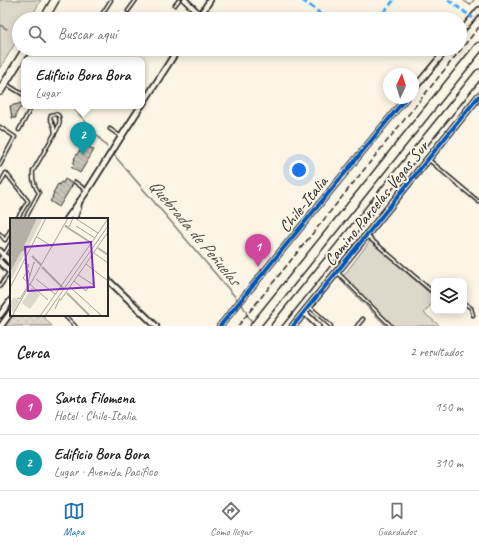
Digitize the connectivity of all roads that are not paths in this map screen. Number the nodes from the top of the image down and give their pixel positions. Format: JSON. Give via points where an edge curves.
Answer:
{"nodes":[{"id":1,"x":55,"y":0,"type":"edge"},
{"id":2,"x":111,"y":0,"type":"edge"},
{"id":3,"x":136,"y":0,"type":"edge"},
{"id":4,"x":179,"y":0,"type":"edge"},
{"id":5,"x":185,"y":0,"type":"edge"},
{"id":6,"x":210,"y":0,"type":"edge"},
{"id":7,"x":175,"y":6,"type":"dead end"},
{"id":8,"x":479,"y":10,"type":"edge"},
{"id":9,"x":128,"y":11,"type":"dead end"},
{"id":10,"x":48,"y":12,"type":"edge"},
{"id":11,"x":103,"y":12,"type":"edge"},
{"id":12,"x":195,"y":12,"type":"edge"},
{"id":13,"x":202,"y":12,"type":"edge"},
{"id":14,"x":467,"y":25,"type":"edge"},
{"id":15,"x":479,"y":48,"type":"edge"},
{"id":16,"x":174,"y":56,"type":"edge"},
{"id":17,"x":441,"y":56,"type":"edge"},
{"id":18,"x":21,"y":57,"type":"edge"},
{"id":19,"x":479,"y":74,"type":"edge"},
{"id":20,"x":452,"y":81,"type":"junction"},
{"id":21,"x":5,"y":83,"type":"junction"},
{"id":22,"x":419,"y":83,"type":"edge"},
{"id":23,"x":466,"y":91,"type":"junction"},
{"id":24,"x":0,"y":92,"type":"edge"},
{"id":25,"x":21,"y":93,"type":"edge"},
{"id":26,"x":479,"y":96,"type":"edge"},
{"id":27,"x":145,"y":100,"type":"edge"},
{"id":28,"x":401,"y":104,"type":"edge"},
{"id":29,"x":30,"y":109,"type":"edge"},
{"id":30,"x":139,"y":109,"type":"edge"},
{"id":31,"x":0,"y":127,"type":"edge"},
{"id":32,"x":110,"y":129,"type":"dead end"},
{"id":33,"x":19,"y":130,"type":"dead end"},
{"id":34,"x":55,"y":133,"type":"junction"},
{"id":35,"x":121,"y":137,"type":"junction"},
{"id":36,"x":428,"y":159,"type":"junction"},
{"id":37,"x":0,"y":165,"type":"edge"},
{"id":38,"x":75,"y":182,"type":"dead end"},
{"id":39,"x":0,"y":184,"type":"edge"},
{"id":40,"x":87,"y":191,"type":"junction"},
{"id":41,"x":79,"y":200,"type":"junction"},
{"id":42,"x":479,"y":202,"type":"edge"},
{"id":43,"x":18,"y":218,"type":"edge"},
{"id":44,"x":26,"y":218,"type":"edge"},
{"id":45,"x":67,"y":218,"type":"edge"},
{"id":46,"x":74,"y":218,"type":"edge"},
{"id":47,"x":10,"y":231,"type":"edge"},
{"id":48,"x":0,"y":234,"type":"edge"},
{"id":49,"x":366,"y":235,"type":"junction"},
{"id":50,"x":10,"y":244,"type":"edge"},
{"id":51,"x":1,"y":257,"type":"edge"},
{"id":52,"x":10,"y":262,"type":"edge"},
{"id":53,"x":337,"y":272,"type":"junction"},
{"id":54,"x":10,"y":273,"type":"edge"},
{"id":55,"x":108,"y":280,"type":"edge"},
{"id":56,"x":0,"y":286,"type":"edge"},
{"id":57,"x":431,"y":290,"type":"edge"},
{"id":58,"x":10,"y":301,"type":"edge"},
{"id":59,"x":467,"y":305,"type":"edge"},
{"id":60,"x":309,"y":306,"type":"junction"},
{"id":61,"x":304,"y":312,"type":"junction"},
{"id":62,"x":10,"y":313,"type":"edge"},
{"id":63,"x":0,"y":315,"type":"edge"},
{"id":64,"x":473,"y":315,"type":"dead end"},
{"id":65,"x":65,"y":316,"type":"edge"},
{"id":66,"x":363,"y":319,"type":"dead end"},
{"id":67,"x":257,"y":323,"type":"edge"},
{"id":68,"x":1,"y":326,"type":"edge"},
{"id":69,"x":75,"y":326,"type":"edge"},
{"id":70,"x":156,"y":326,"type":"edge"},
{"id":71,"x":220,"y":326,"type":"edge"},
{"id":72,"x":276,"y":326,"type":"edge"},
{"id":73,"x":293,"y":326,"type":"edge"},
{"id":74,"x":318,"y":326,"type":"edge"},
{"id":75,"x":331,"y":326,"type":"edge"},
{"id":76,"x":357,"y":326,"type":"edge"},
{"id":77,"x":391,"y":326,"type":"edge"}],
"edges":[{"from":1,"to":10,"type":"main road"},
{"from":2,"to":11,"type":"lane"},
{"from":3,"to":9,"type":"lane"},
{"from":4,"to":7,"type":"lane"},
{"from":5,"to":12,"type":"street"},
{"from":6,"to":13,"type":"street"},
{"from":8,"to":14,"type":"street"},
{"from":15,"to":20,"type":"highway"},
{"from":16,"to":27,"type":"street"},
{"from":17,"to":22,"type":"street"},
{"from":18,"to":21,"type":"main road"},
{"from":19,"to":23,"type":"highway"},
{"from":20,"to":23,"type":"highway","via":[[463,81]]},
{"from":20,"to":67,"type":"highway"},
{"from":21,"to":24,"type":"main road"},
{"from":21,"to":25,"type":"lane"},
{"from":23,"to":72,"type":"highway"},
{"from":26,"to":36,"type":"street","name":"Camino Parcelas Vegas Sur"},
{"from":28,"to":71,"type":"street","name":"Chile-Italia"},
{"from":29,"to":33,"type":"lane"},
{"from":30,"to":35,"type":"street"},
{"from":31,"to":37,"type":"lane","via":[[15,137]]},
{"from":32,"to":35,"type":"lane"},
{"from":34,"to":34,"type":"lane","via":[[60,123],[60,118],[55,114],[50,118]]},
{"from":34,"to":44,"type":"lane","via":[[33,171],[34,186],[39,193]]},
{"from":35,"to":40,"type":"street"},
{"from":36,"to":42,"type":"lane"},
{"from":36,"to":49,"type":"street","name":"Camino Parcelas Vegas Sur"},
{"from":38,"to":40,"type":"lane"},
{"from":39,"to":43,"type":"lane","via":[[6,173],[28,201]]},
{"from":40,"to":41,"type":"street"},
{"from":41,"to":45,"type":"street"},
{"from":41,"to":46,"type":"street"},
{"from":47,"to":48,"type":"lane","via":[[5,240]]},
{"from":49,"to":53,"type":"street","name":"Camino Parcelas Vegas Sur"},
{"from":49,"to":57,"type":"lane"},
{"from":50,"to":51,"type":"lane"},
{"from":51,"to":52,"type":"street"},
{"from":51,"to":54,"type":"street"},
{"from":53,"to":60,"type":"street","name":"Camino Parcelas Vegas Sur"},
{"from":53,"to":77,"type":"lane"},
{"from":54,"to":56,"type":"lane"},
{"from":55,"to":70,"type":"street"},
{"from":58,"to":63,"type":"street"},
{"from":59,"to":64,"type":"lane"},
{"from":60,"to":61,"type":"street","name":"Camino Parcelas Vegas Sur"},
{"from":60,"to":75,"type":"lane"},
{"from":61,"to":73,"type":"street","name":"Camino Parcelas Vegas Sur"},
{"from":61,"to":74,"type":"street"},
{"from":62,"to":68,"type":"street"},
{"from":65,"to":69,"type":"lane"},
{"from":66,"to":76,"type":"lane"}]}
